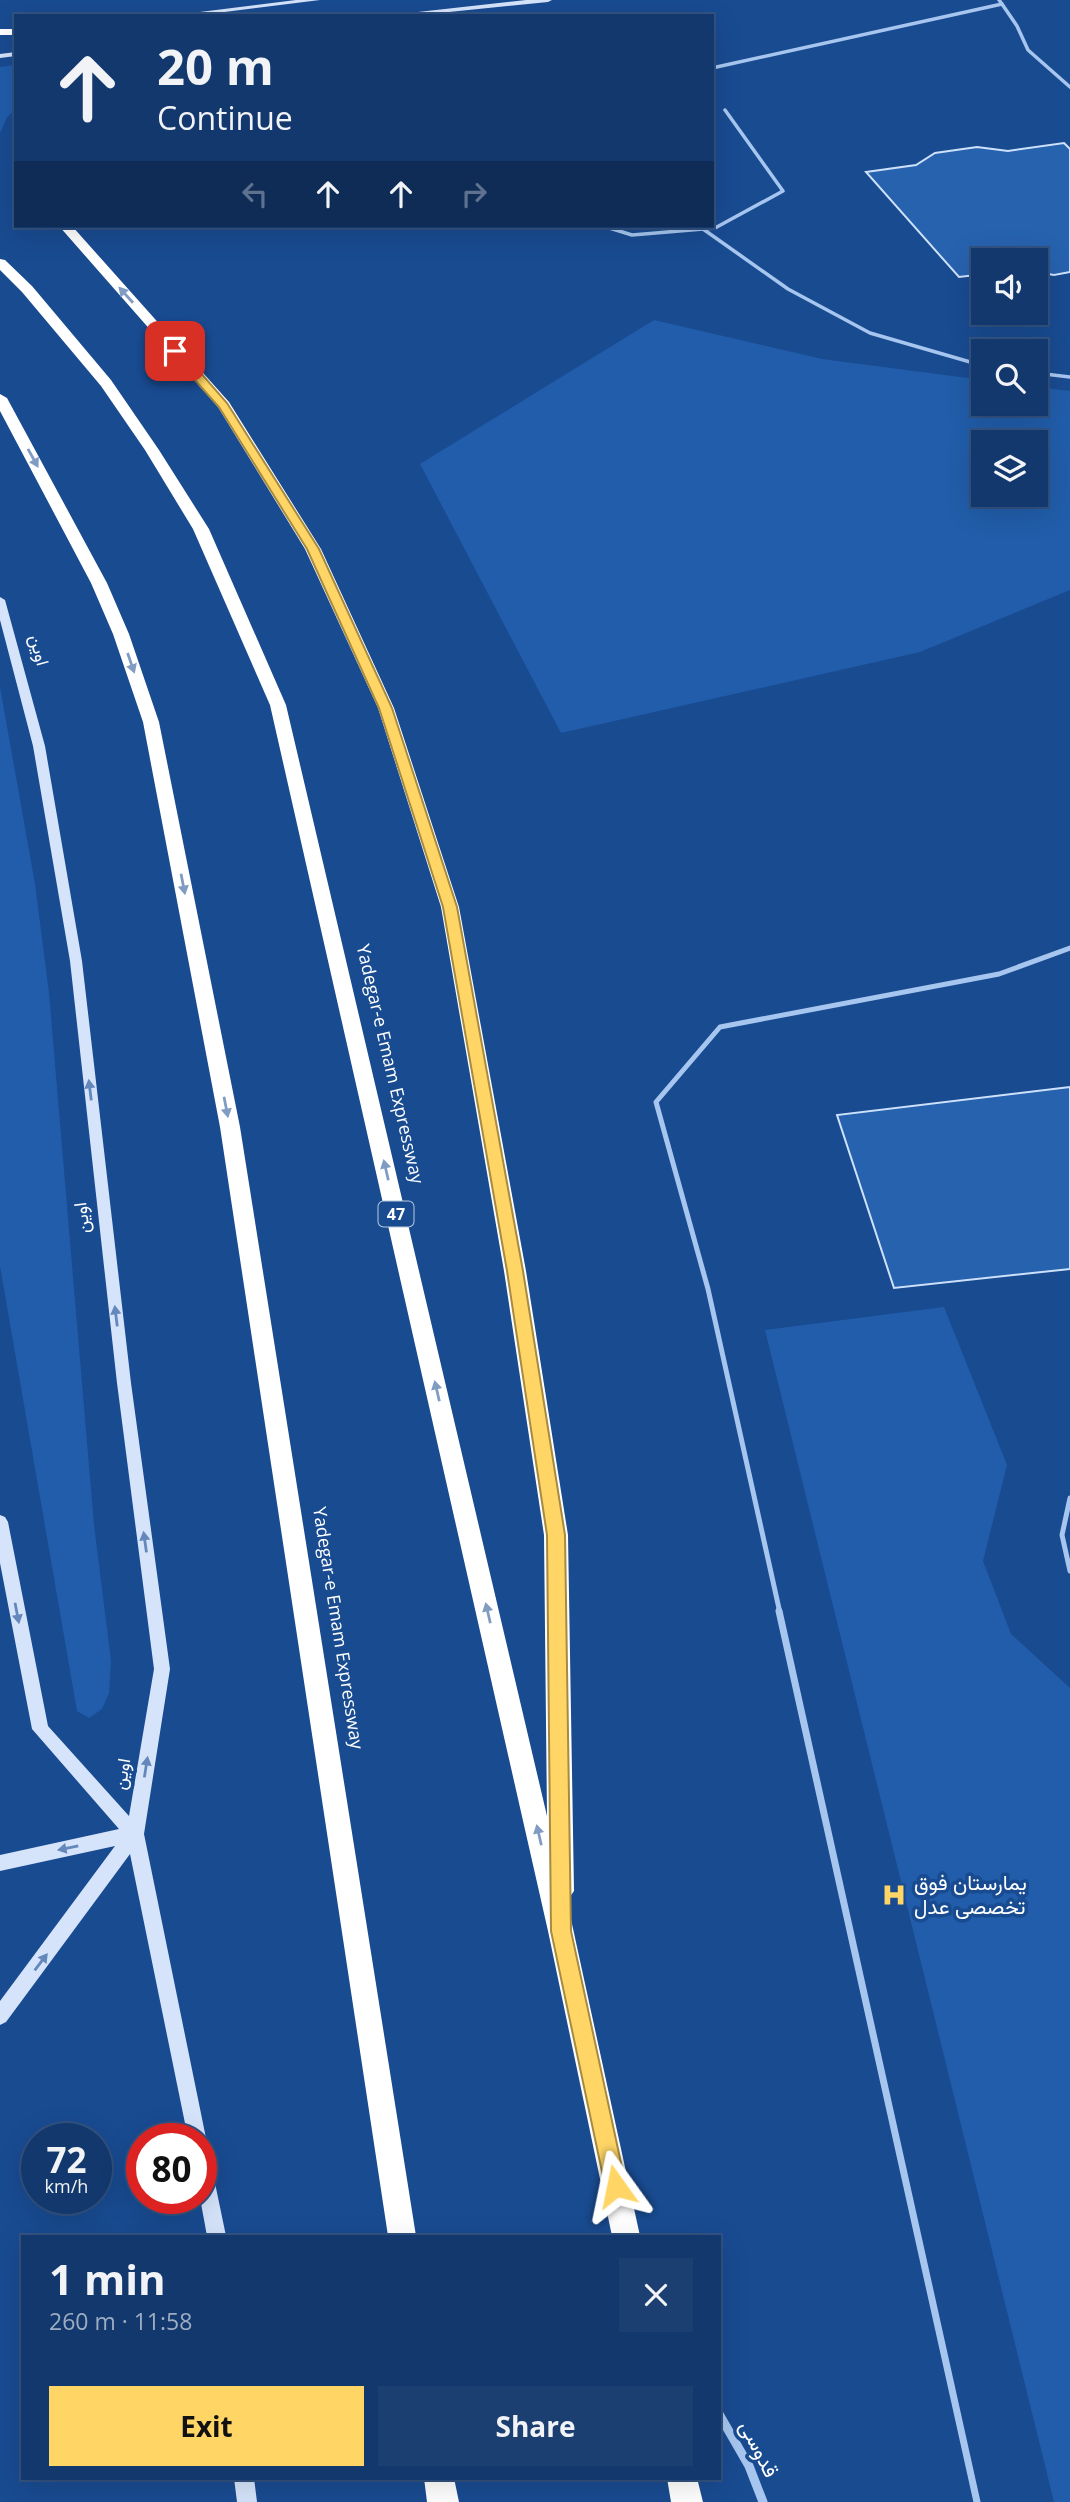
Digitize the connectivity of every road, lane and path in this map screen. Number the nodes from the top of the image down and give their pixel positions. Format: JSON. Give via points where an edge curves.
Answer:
{"nodes":[{"id":1,"x":316,"y":0,"type":"edge"},
{"id":2,"x":548,"y":0,"type":"edge"},
{"id":3,"x":1000,"y":2,"type":"edge"},
{"id":4,"x":189,"y":14,"type":"edge"},
{"id":5,"x":405,"y":14,"type":"edge"},
{"id":6,"x":714,"y":68,"type":"edge"},
{"id":7,"x":1070,"y":87,"type":"edge"},
{"id":8,"x":725,"y":110,"type":"dead end"},
{"id":9,"x":67,"y":228,"type":"edge"},
{"id":10,"x":609,"y":228,"type":"edge"},
{"id":11,"x":703,"y":229,"type":"junction"},
{"id":12,"x":0,"y":263,"type":"edge"},
{"id":13,"x":971,"y":362,"type":"edge"},
{"id":14,"x":1048,"y":374,"type":"edge"},
{"id":15,"x":1070,"y":377,"type":"edge"},
{"id":16,"x":0,"y":398,"type":"edge"},
{"id":17,"x":0,"y":600,"type":"edge"},
{"id":18,"x":1070,"y":947,"type":"edge"},
{"id":19,"x":1070,"y":1498,"type":"edge"},
{"id":20,"x":0,"y":1522,"type":"edge"},
{"id":21,"x":1070,"y":1571,"type":"edge"},
{"id":22,"x":135,"y":1834,"type":"junction"},
{"id":23,"x":0,"y":1863,"type":"edge"},
{"id":24,"x":561,"y":1931,"type":"junction"},
{"id":25,"x":0,"y":2016,"type":"edge"},
{"id":26,"x":194,"y":2123,"type":"edge"},
{"id":27,"x":212,"y":2214,"type":"edge"},
{"id":28,"x":217,"y":2235,"type":"edge"},
{"id":29,"x":402,"y":2235,"type":"edge"},
{"id":30,"x":626,"y":2235,"type":"edge"},
{"id":31,"x":721,"y":2417,"type":"edge"},
{"id":32,"x":244,"y":2480,"type":"edge"},
{"id":33,"x":439,"y":2480,"type":"edge"},
{"id":34,"x":682,"y":2480,"type":"edge"},
{"id":35,"x":247,"y":2502,"type":"edge"},
{"id":36,"x":443,"y":2502,"type":"edge"},
{"id":37,"x":687,"y":2502,"type":"edge"},
{"id":38,"x":763,"y":2502,"type":"edge"},
{"id":39,"x":977,"y":2502,"type":"edge"}],
"edges":[{"from":1,"to":4,"type":"main road"},
{"from":2,"to":5,"type":"main road"},
{"from":3,"to":6,"type":"lane"},
{"from":3,"to":7,"type":"lane","via":[[1028,50]]},
{"from":8,"to":11,"type":"lane","via":[[783,191],[715,228]]},
{"from":24,"to":9,"type":"highway","one_way":true,"via":[[556,1535],[515,1271],[450,907],[386,708],[313,549],[224,405]]},
{"from":10,"to":11,"type":"lane","via":[[632,235]]},
{"from":11,"to":13,"type":"lane","via":[[788,289],[870,333]]},
{"from":24,"to":12,"type":"highway","name":"Yadegar-e Emam Expressway","number":"47","one_way":true,"via":[[278,705],[201,529],[152,450],[106,383]]},
{"from":14,"to":15,"type":"lane"},
{"from":16,"to":29,"type":"highway","name":"Yadegar-e Emam Expressway","one_way":true,"via":[[99,583],[151,722],[230,1127]]},
{"from":22,"to":17,"type":"main road","name":"اوین","one_way":true,"via":[[162,1669],[76,961],[39,746]]},
{"from":18,"to":39,"type":"lane","via":[[999,974],[720,1027],[656,1102],[708,1289]]},
{"from":19,"to":21,"type":"lane","via":[[1061,1525],[1063,1554]]},
{"from":20,"to":22,"type":"main road","name":"اوین","one_way":true,"via":[[40,1729]]},
{"from":22,"to":23,"type":"main road","one_way":true},
{"from":25,"to":22,"type":"main road","one_way":true},
{"from":22,"to":26,"type":"main road","name":"اوین"},
{"from":24,"to":30,"type":"highway","name":"Yadegar-e Emam Expressway","number":"47"},
{"from":27,"to":28,"type":"main road"},
{"from":31,"to":38,"type":"street","name":"قدوسی"},
{"from":32,"to":35,"type":"main road"},
{"from":33,"to":36,"type":"highway"},
{"from":34,"to":37,"type":"highway"}]}
